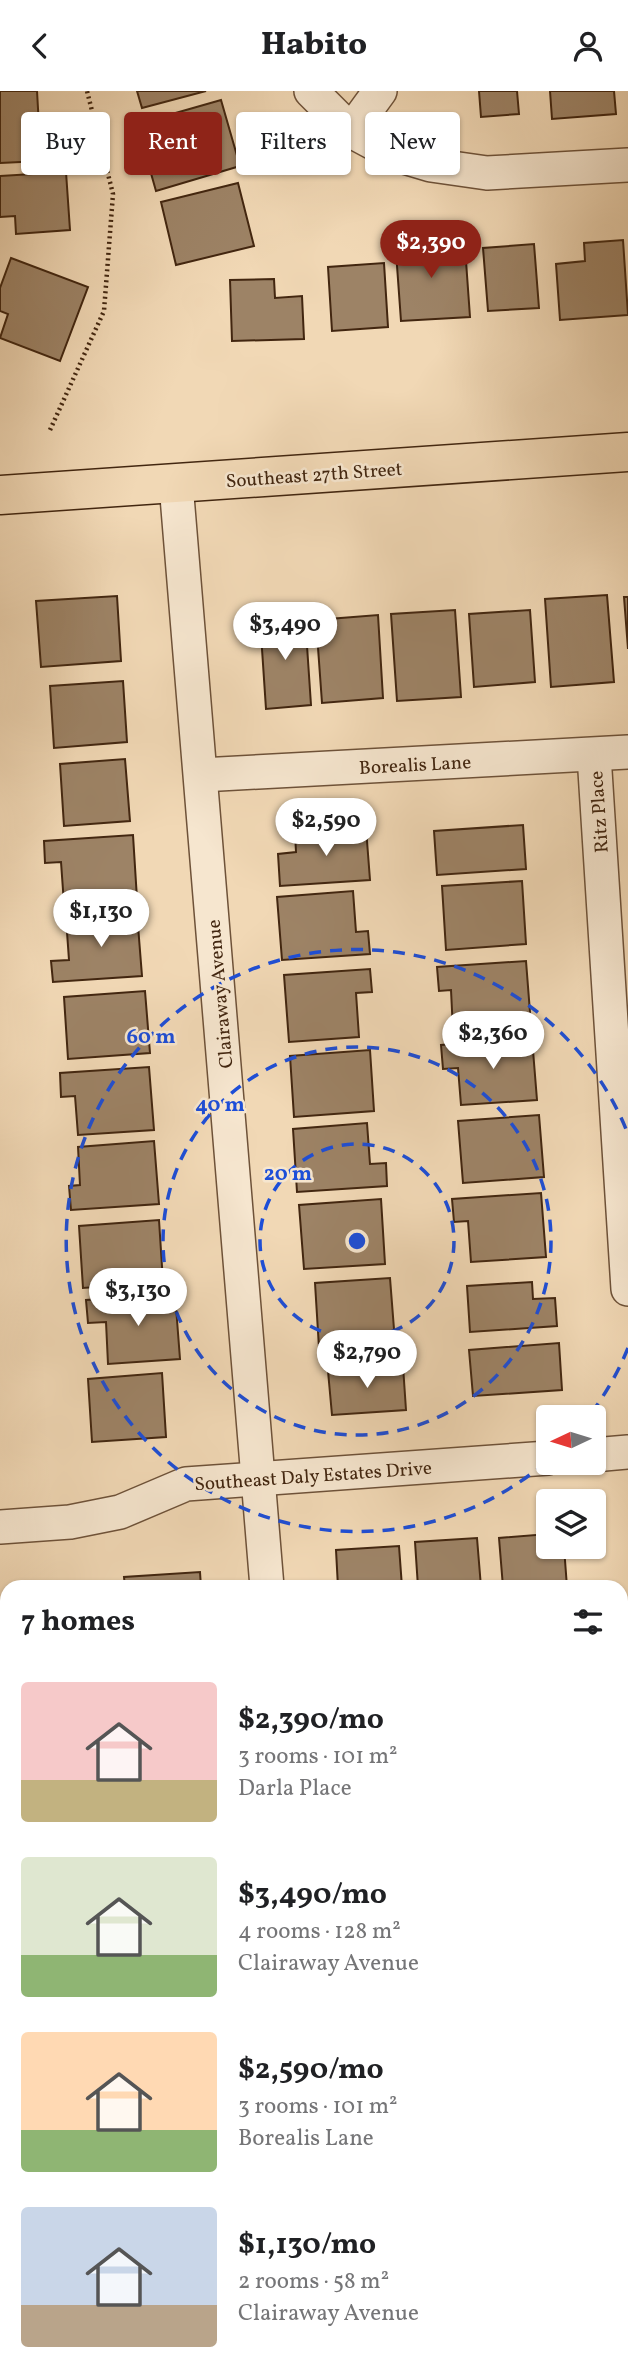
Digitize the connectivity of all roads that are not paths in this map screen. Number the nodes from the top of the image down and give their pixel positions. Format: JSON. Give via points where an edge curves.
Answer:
{"nodes":[{"id":1,"x":311,"y":91,"type":"edge"},
{"id":2,"x":380,"y":91,"type":"edge"},
{"id":3,"x":332,"y":112,"type":"edge"},
{"id":4,"x":351,"y":131,"type":"joint"},
{"id":5,"x":628,"y":165,"type":"edge"},
{"id":6,"x":628,"y":452,"type":"edge"},
{"id":7,"x":176,"y":484,"type":"junction"},
{"id":8,"x":0,"y":495,"type":"edge"},
{"id":9,"x":628,"y":752,"type":"edge"},
{"id":10,"x":594,"y":755,"type":"junction"},
{"id":11,"x":201,"y":775,"type":"junction"},
{"id":12,"x":628,"y":1289,"type":"edge"},
{"id":13,"x":628,"y":1453,"type":"edge"},
{"id":14,"x":606,"y":1454,"type":"edge"},
{"id":15,"x":536,"y":1459,"type":"edge"},
{"id":16,"x":259,"y":1479,"type":"junction"},
{"id":17,"x":0,"y":1527,"type":"edge"},
{"id":18,"x":266,"y":1580,"type":"edge"}],
"edges":[{"from":1,"to":3,"type":"street"},
{"from":2,"to":4,"type":"street"},
{"from":4,"to":5,"type":"street","via":[[431,165],[487,173]]},
{"from":6,"to":7,"type":"main road","name":"Southeast 27th Street"},
{"from":7,"to":8,"type":"main road","name":"Southeast 27th Street"},
{"from":7,"to":11,"type":"street","name":"Clairaway Avenue"},
{"from":9,"to":10,"type":"street","name":"Borealis Lane"},
{"from":10,"to":11,"type":"street","name":"Borealis Lane"},
{"from":10,"to":12,"type":"street","name":"Ritz Place"},
{"from":11,"to":16,"type":"street","name":"Clairaway Avenue"},
{"from":13,"to":14,"type":"street"},
{"from":15,"to":16,"type":"street","name":"Southeast Daly Estates Drive"},
{"from":16,"to":17,"type":"street","name":"Southeast Daly Estates Drive","via":[[186,1484],[120,1513]]},
{"from":16,"to":18,"type":"street","name":"Clairaway Avenue"}]}
